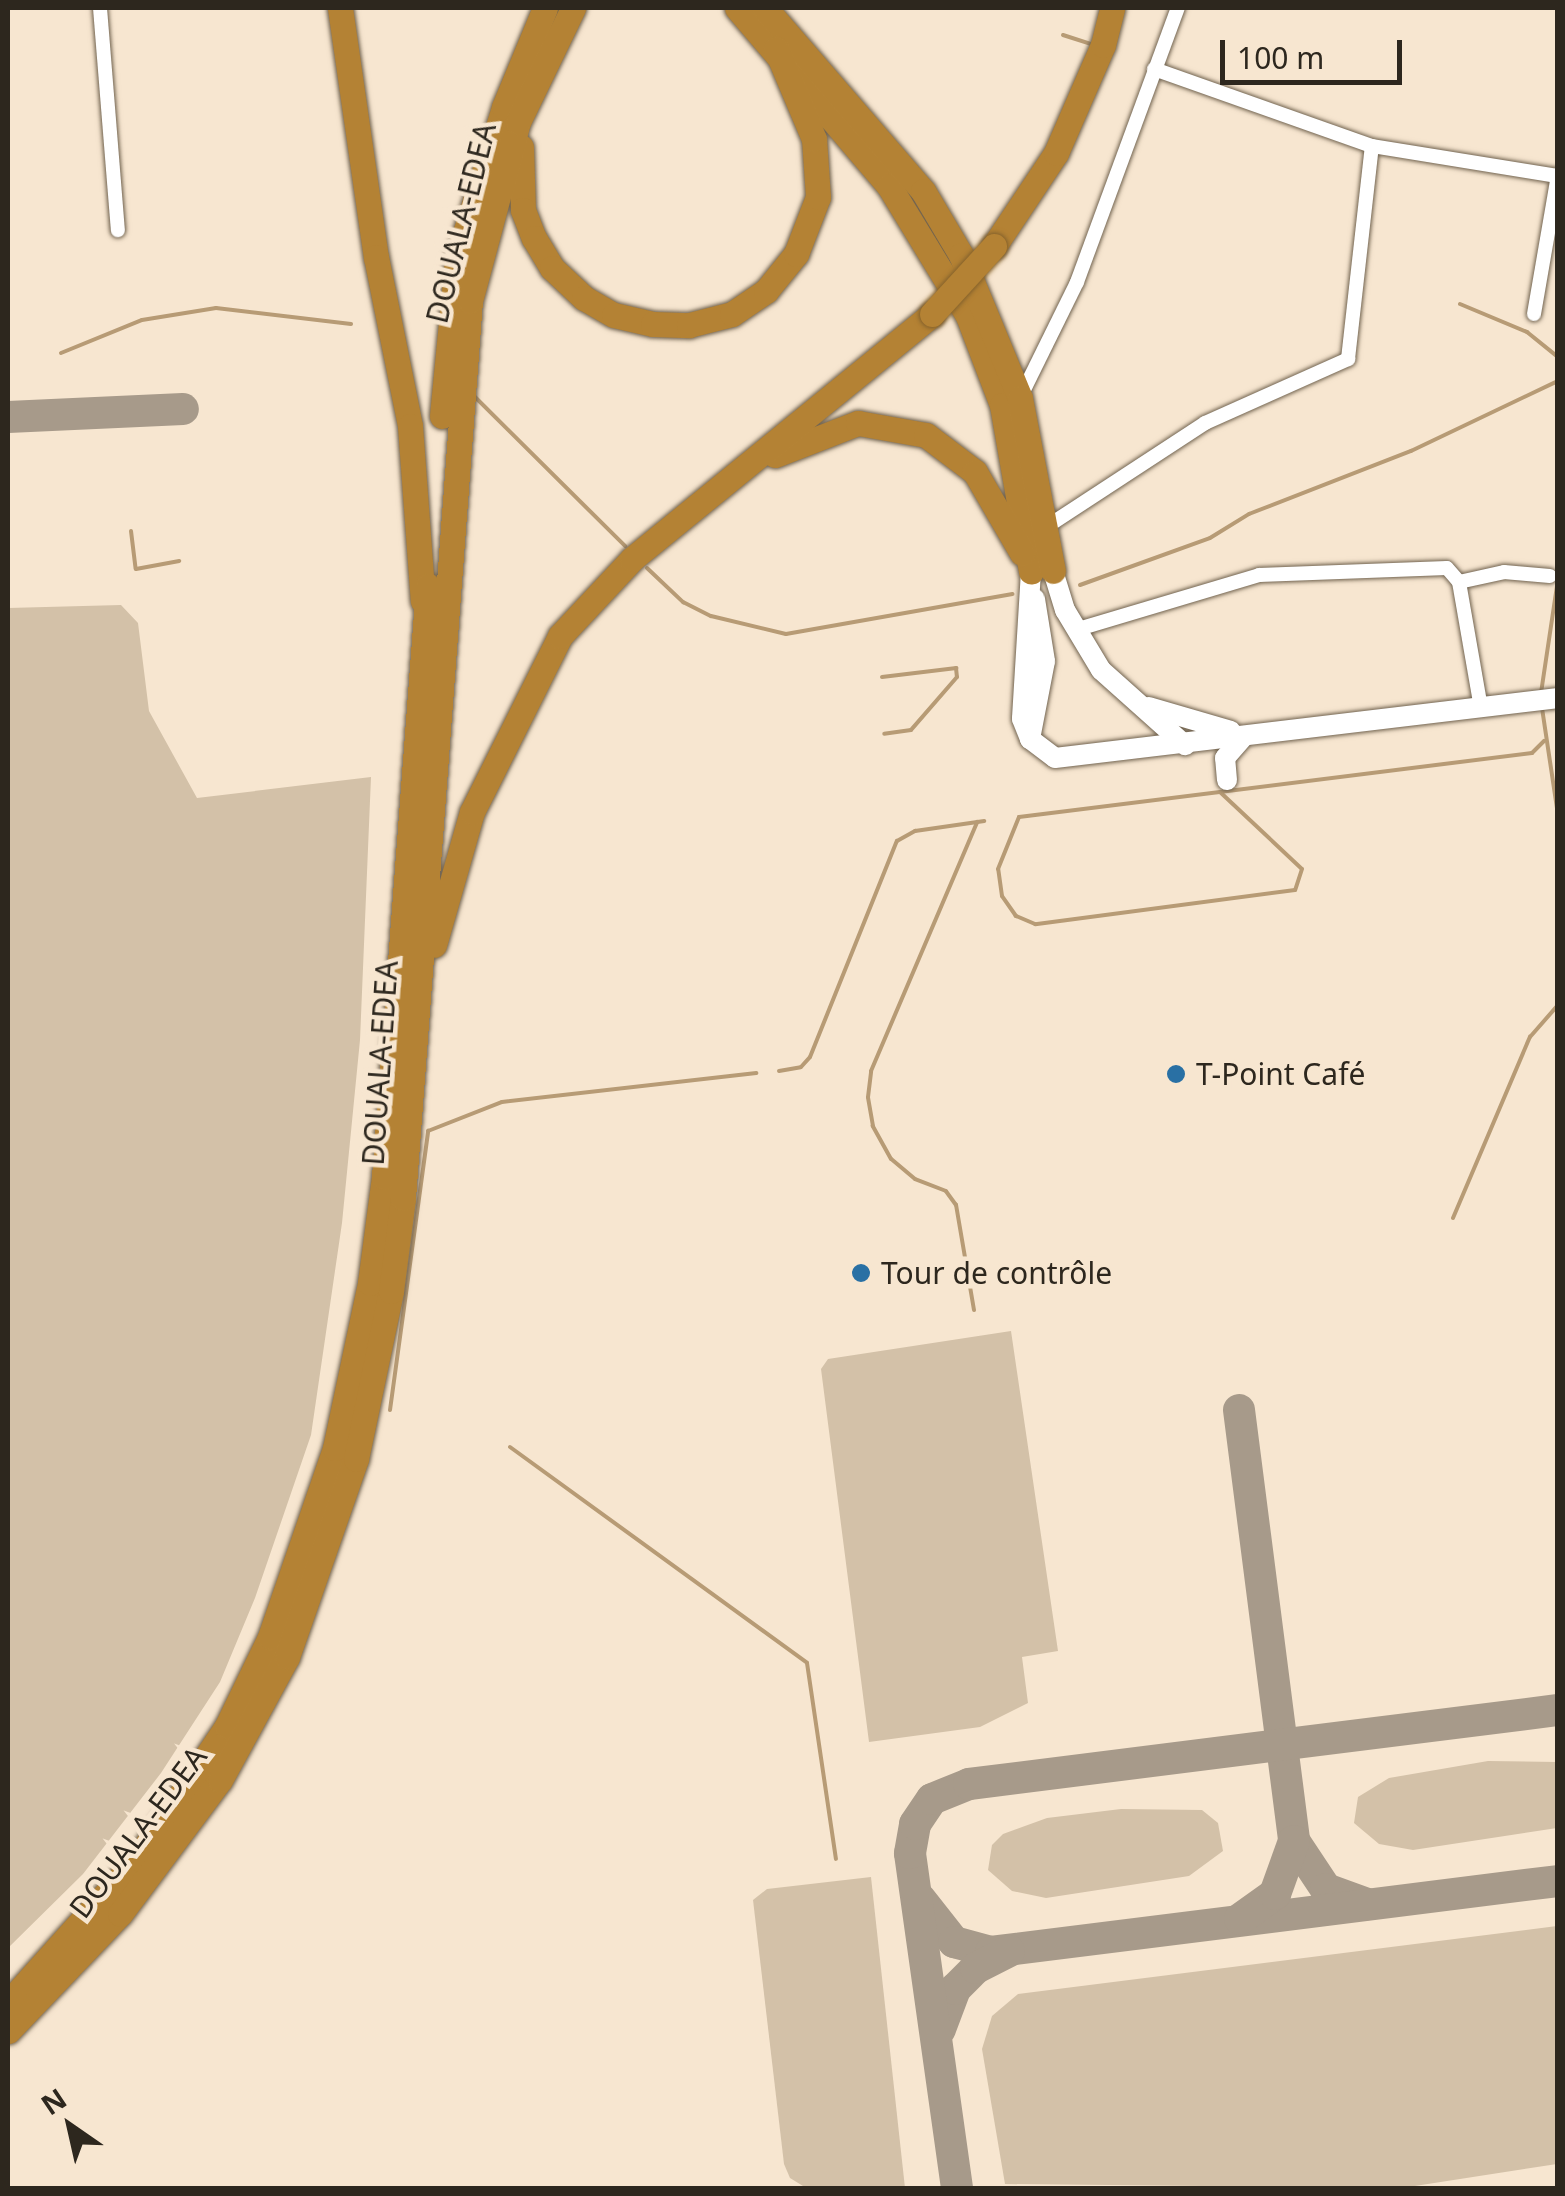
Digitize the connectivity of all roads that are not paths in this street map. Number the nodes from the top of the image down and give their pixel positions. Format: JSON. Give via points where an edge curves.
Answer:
{"nodes":[{"id":1,"x":100,"y":8,"type":"edge"},
{"id":2,"x":340,"y":8,"type":"edge"},
{"id":3,"x":546,"y":8,"type":"edge"},
{"id":4,"x":572,"y":8,"type":"edge"},
{"id":5,"x":736,"y":8,"type":"edge"},
{"id":6,"x":765,"y":8,"type":"edge"},
{"id":7,"x":785,"y":8,"type":"edge"},
{"id":8,"x":1112,"y":8,"type":"edge"},
{"id":9,"x":1178,"y":8,"type":"edge"},
{"id":10,"x":552,"y":43,"type":"junction"},
{"id":11,"x":776,"y":48,"type":"junction"},
{"id":12,"x":1154,"y":69,"type":"junction"},
{"id":13,"x":848,"y":98,"type":"junction"},
{"id":14,"x":1372,"y":146,"type":"junction"},
{"id":15,"x":1557,"y":175,"type":"edge"},
{"id":16,"x":118,"y":230,"type":"dead end"},
{"id":17,"x":1534,"y":314,"type":"dead end"},
{"id":18,"x":1020,"y":398,"type":"junction"},
{"id":19,"x":726,"y":481,"type":"junction"},
{"id":20,"x":1036,"y":533,"type":"junction"},
{"id":21,"x":1038,"y":576,"type":"junction"},
{"id":22,"x":1550,"y":576,"type":"dead end"},
{"id":23,"x":1459,"y":582,"type":"junction"},
{"id":24,"x":424,"y":622,"type":"junction"},
{"id":25,"x":1074,"y":630,"type":"junction"},
{"id":26,"x":1121,"y":692,"type":"junction"},
{"id":27,"x":1558,"y":698,"type":"edge"},
{"id":28,"x":1481,"y":708,"type":"junction"},
{"id":29,"x":1251,"y":735,"type":"junction"},
{"id":30,"x":1186,"y":745,"type":"junction"},
{"id":31,"x":1227,"y":780,"type":"dead end"},
{"id":32,"x":410,"y":1108,"type":"junction"},
{"id":33,"x":8,"y":2003,"type":"edge"},
{"id":34,"x":8,"y":2031,"type":"edge"}],
"edges":[{"from":1,"to":16,"type":"street"},
{"from":2,"to":24,"type":"highway","via":[[376,257],[410,426]]},
{"from":3,"to":24,"type":"highway","name":"DOUALA-EDEA","via":[[504,107],[457,258]]},
{"from":4,"to":10,"type":"highway","name":"DOUALA-EDEA"},
{"from":5,"to":11,"type":"highway"},
{"from":6,"to":13,"type":"highway"},
{"from":7,"to":13,"type":"highway"},
{"from":8,"to":19,"type":"highway","bridge":true,"via":[[1056,154],[994,246],[932,314]]},
{"from":9,"to":12,"type":"street"},
{"from":10,"to":11,"type":"highway","via":[[524,121],[517,170],[523,210],[552,268],[584,298],[614,315],[689,325],[732,314],[766,291],[810,232],[818,197],[814,138]]},
{"from":10,"to":32,"type":"highway","name":"DOUALA-EDEA","via":[[518,122],[470,301],[446,552]]},
{"from":11,"to":20,"type":"highway","via":[[905,207],[968,316],[1002,405]]},
{"from":12,"to":14,"type":"street"},
{"from":12,"to":18,"type":"street","via":[[1077,282]]},
{"from":13,"to":18,"type":"highway","via":[[923,191],[951,239]]},
{"from":14,"to":15,"type":"street"},
{"from":14,"to":20,"type":"street","via":[[1348,360],[1205,423]]},
{"from":15,"to":17,"type":"street"},
{"from":18,"to":20,"type":"highway"},
{"from":19,"to":21,"type":"highway","via":[[820,432],[892,424],[926,434],[975,472]]},
{"from":19,"to":32,"type":"highway","via":[[584,607],[560,636],[498,749],[441,910]]},
{"from":20,"to":21,"type":"highway"},
{"from":21,"to":25,"type":"street"},
{"from":21,"to":30,"type":"street","via":[[1045,661],[1030,739],[1065,760]]},
{"from":22,"to":23,"type":"street","via":[[1504,572]]},
{"from":23,"to":25,"type":"street","via":[[1447,568],[1259,574]]},
{"from":23,"to":28,"type":"street"},
{"from":24,"to":33,"type":"highway","name":"DOUALA-EDEA","via":[[384,1178],[370,1283],[330,1465],[270,1637],[211,1752],[138,1858]]},
{"from":25,"to":26,"type":"street"},
{"from":26,"to":29,"type":"street","via":[[1174,719]]},
{"from":26,"to":30,"type":"street"},
{"from":27,"to":28,"type":"street"},
{"from":28,"to":29,"type":"street"},
{"from":29,"to":30,"type":"street"},
{"from":29,"to":31,"type":"street","via":[[1225,758]]},
{"from":32,"to":34,"type":"highway","name":"DOUALA-EDEA","via":[[392,1292],[356,1459],[287,1657],[248,1734],[172,1848],[92,1947]]}]}
